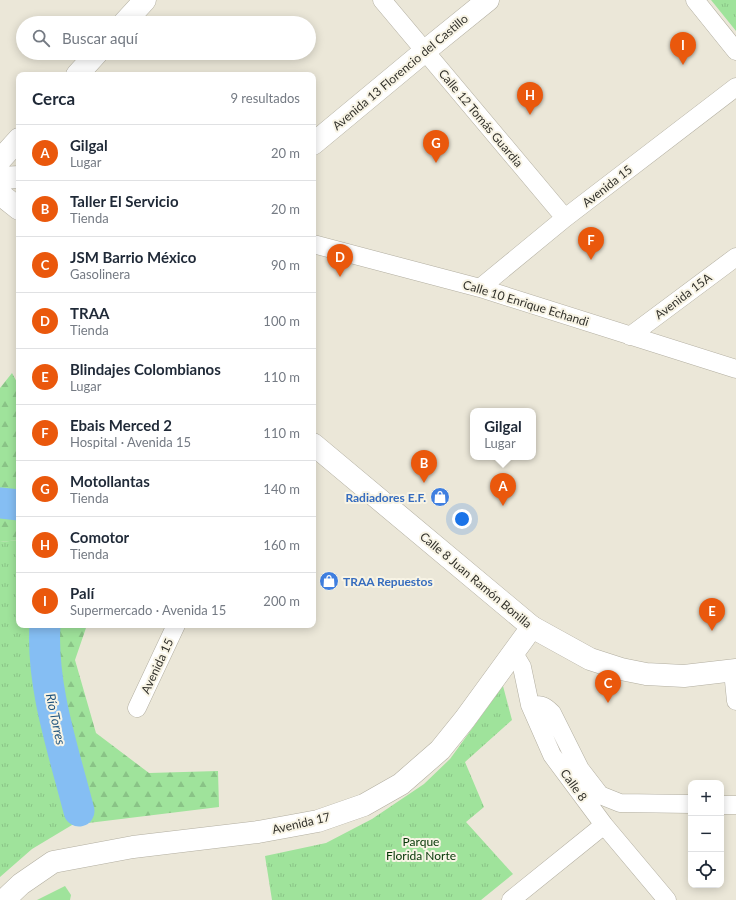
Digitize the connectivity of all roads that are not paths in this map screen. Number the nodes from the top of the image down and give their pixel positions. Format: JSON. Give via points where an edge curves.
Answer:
{"nodes":[{"id":1,"x":145,"y":0,"type":"edge"},
{"id":2,"x":382,"y":0,"type":"edge"},
{"id":3,"x":488,"y":0,"type":"edge"},
{"id":4,"x":695,"y":0,"type":"edge"},
{"id":5,"x":130,"y":16,"type":"edge"},
{"id":6,"x":425,"y":51,"type":"junction"},
{"id":7,"x":736,"y":51,"type":"edge"},
{"id":8,"x":91,"y":60,"type":"edge"},
{"id":9,"x":80,"y":72,"type":"edge"},
{"id":10,"x":736,"y":86,"type":"edge"},
{"id":11,"x":16,"y":142,"type":"edge"},
{"id":12,"x":316,"y":142,"type":"edge"},
{"id":13,"x":0,"y":160,"type":"edge"},
{"id":14,"x":16,"y":177,"type":"edge"},
{"id":15,"x":0,"y":178,"type":"edge"},
{"id":16,"x":0,"y":194,"type":"edge"},
{"id":17,"x":16,"y":207,"type":"edge"},
{"id":18,"x":565,"y":218,"type":"junction"},
{"id":19,"x":316,"y":245,"type":"edge"},
{"id":20,"x":736,"y":257,"type":"edge"},
{"id":21,"x":480,"y":288,"type":"junction"},
{"id":22,"x":630,"y":336,"type":"junction"},
{"id":23,"x":736,"y":369,"type":"edge"},
{"id":24,"x":316,"y":447,"type":"edge"},
{"id":25,"x":532,"y":627,"type":"junction"},
{"id":26,"x":175,"y":628,"type":"edge"},
{"id":27,"x":513,"y":652,"type":"junction"},
{"id":28,"x":735,"y":671,"type":"edge"},
{"id":29,"x":736,"y":701,"type":"edge"},
{"id":30,"x":530,"y":705,"type":"junction"},
{"id":31,"x":137,"y":708,"type":"dead end"},
{"id":32,"x":688,"y":804,"type":"edge"},
{"id":33,"x":724,"y":805,"type":"edge"},
{"id":34,"x":736,"y":805,"type":"edge"},
{"id":35,"x":604,"y":825,"type":"junction"},
{"id":36,"x":4,"y":900,"type":"edge"},
{"id":37,"x":511,"y":900,"type":"edge"},
{"id":38,"x":667,"y":900,"type":"edge"}],
"edges":[{"from":1,"to":5,"type":"main road"},
{"from":2,"to":6,"type":"street","name":"Calle 12 Tomás Guardia"},
{"from":3,"to":6,"type":"main road","name":"Avenida 13 Florencio del Castillo"},
{"from":4,"to":7,"type":"street"},
{"from":6,"to":12,"type":"main road","name":"Avenida 13 Florencio del Castillo"},
{"from":6,"to":18,"type":"street","name":"Calle 12 Tomás Guardia"},
{"from":8,"to":9,"type":"main road"},
{"from":10,"to":18,"type":"street","name":"Avenida 15"},
{"from":11,"to":13,"type":"main road"},
{"from":14,"to":15,"type":"main road"},
{"from":16,"to":17,"type":"main road"},
{"from":18,"to":21,"type":"street","name":"Avenida 15"},
{"from":19,"to":21,"type":"street","name":"Calle 10 Enrique Echandi"},
{"from":20,"to":22,"type":"street","name":"Avenida 15A"},
{"from":21,"to":22,"type":"street","name":"Calle 10 Enrique Echandi"},
{"from":22,"to":23,"type":"street","name":"Calle 10 Enrique Echandi"},
{"from":24,"to":25,"type":"main road","name":"Calle 8 Juan Ramón Bonilla"},
{"from":25,"to":27,"type":"main road","name":"Avenida 17"},
{"from":25,"to":28,"type":"main road","name":"Calle 8 Juan Ramón Bonilla","via":[[590,659],[621,669],[646,674],[684,676]]},
{"from":26,"to":31,"type":"street","name":"Avenida 15"},
{"from":27,"to":30,"type":"street","name":"Calle 8","via":[[522,668]]},
{"from":27,"to":36,"type":"main road","name":"Avenida 17","via":[[440,750],[401,784],[364,805],[318,821],[258,832],[133,847],[53,862],[21,884]]},
{"from":28,"to":29,"type":"street"},
{"from":30,"to":32,"type":"street","via":[[541,705],[552,714],[580,769],[600,794],[620,803]]},
{"from":30,"to":35,"type":"street","name":"Calle 8","via":[[552,755]]},
{"from":33,"to":34,"type":"street"},
{"from":35,"to":37,"type":"street"},
{"from":35,"to":38,"type":"street","name":"Calle 8"}]}
